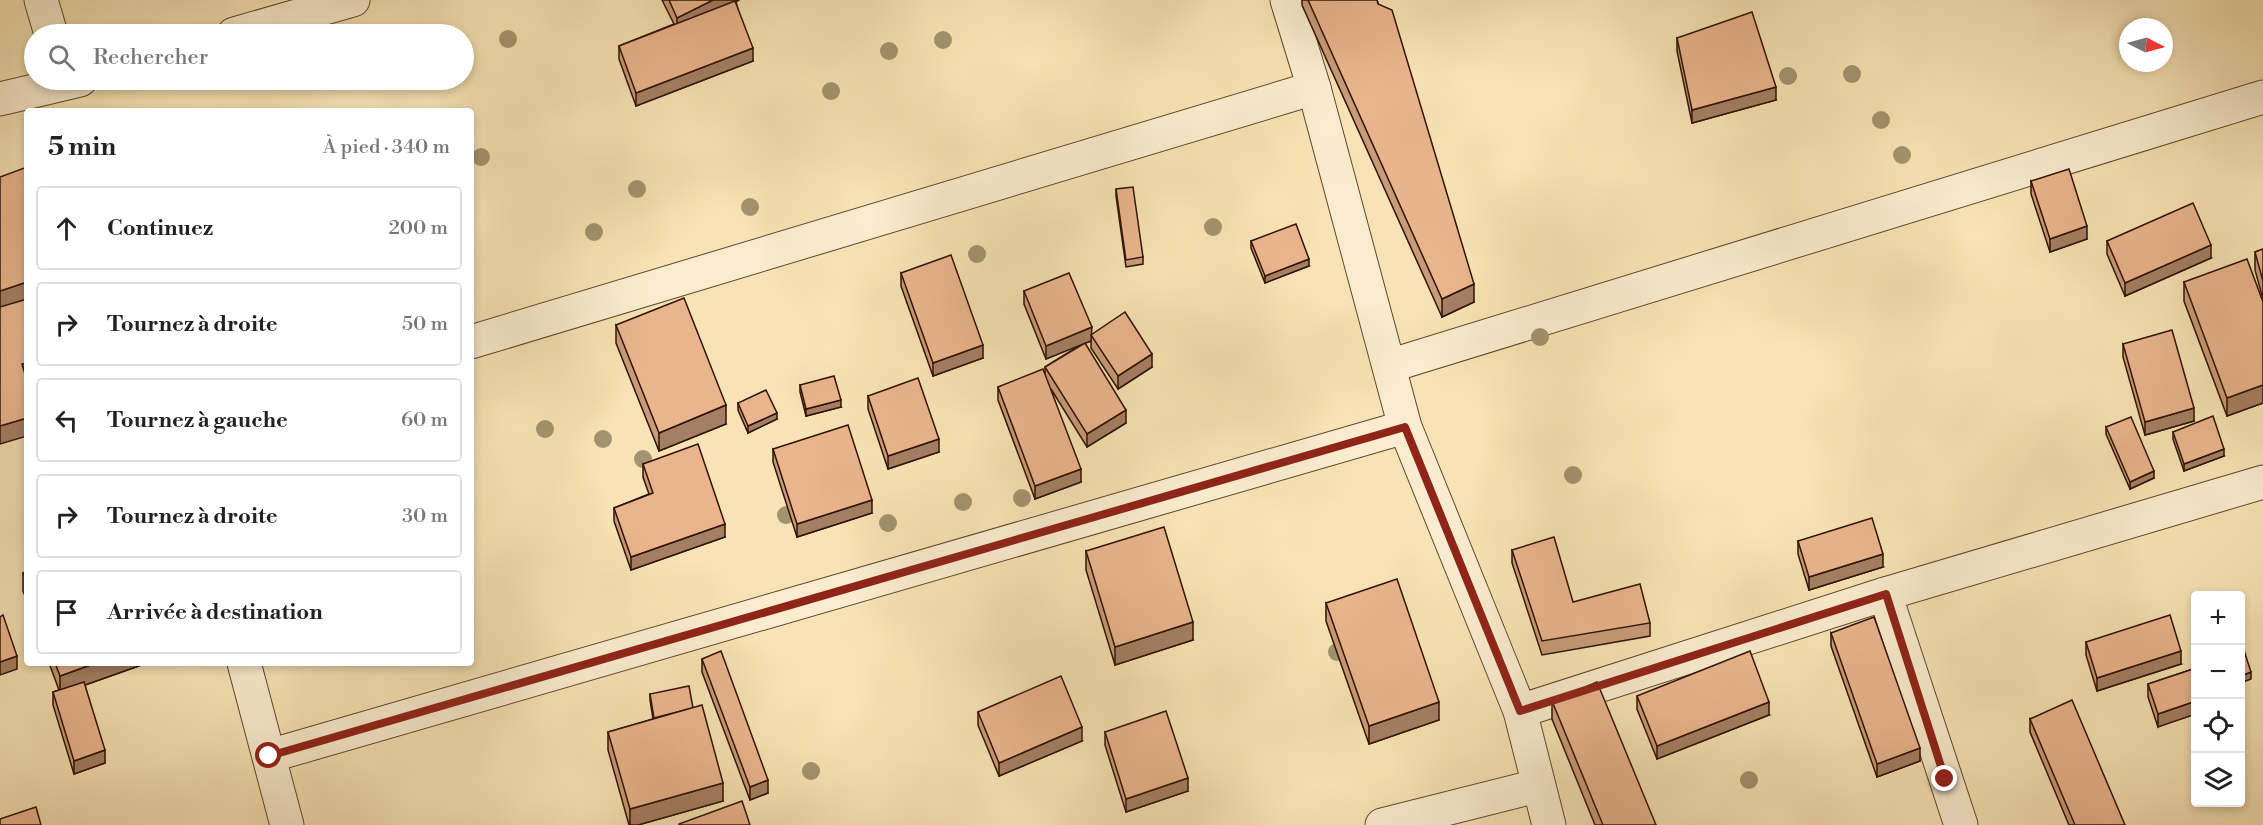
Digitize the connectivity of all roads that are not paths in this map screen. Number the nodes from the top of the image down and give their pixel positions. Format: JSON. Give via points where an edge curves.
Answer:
{"nodes":[{"id":1,"x":41,"y":0,"type":"edge"},
{"id":2,"x":353,"y":0,"type":"edge"},
{"id":3,"x":1287,"y":0,"type":"edge"},
{"id":4,"x":48,"y":24,"type":"edge"},
{"id":5,"x":269,"y":24,"type":"edge"},
{"id":6,"x":1314,"y":88,"type":"junction"},
{"id":7,"x":57,"y":90,"type":"edge"},
{"id":8,"x":2263,"y":97,"type":"edge"},
{"id":9,"x":0,"y":99,"type":"edge"},
{"id":10,"x":474,"y":341,"type":"edge"},
{"id":11,"x":1389,"y":366,"type":"junction"},
{"id":12,"x":1405,"y":427,"type":"junction"},
{"id":13,"x":2263,"y":482,"type":"edge"},
{"id":14,"x":1886,"y":594,"type":"junction"},
{"id":15,"x":245,"y":666,"type":"edge"},
{"id":16,"x":1520,"y":711,"type":"junction"},
{"id":17,"x":269,"y":756,"type":"junction"},
{"id":18,"x":1537,"y":786,"type":"junction"},
{"id":19,"x":287,"y":825,"type":"edge"},
{"id":20,"x":1382,"y":825,"type":"edge"},
{"id":21,"x":1549,"y":825,"type":"edge"},
{"id":22,"x":1961,"y":825,"type":"edge"}],
"edges":[{"from":1,"to":4,"type":"street"},
{"from":2,"to":5,"type":"street"},
{"from":3,"to":6,"type":"street"},
{"from":6,"to":10,"type":"street"},
{"from":6,"to":11,"type":"street"},
{"from":7,"to":9,"type":"street"},
{"from":8,"to":11,"type":"street"},
{"from":11,"to":12,"type":"street"},
{"from":12,"to":16,"type":"street"},
{"from":12,"to":17,"type":"street"},
{"from":13,"to":14,"type":"street"},
{"from":14,"to":16,"type":"street"},
{"from":14,"to":22,"type":"street"},
{"from":15,"to":17,"type":"street"},
{"from":16,"to":18,"type":"street"},
{"from":17,"to":19,"type":"street"},
{"from":18,"to":20,"type":"street"},
{"from":18,"to":21,"type":"street"}]}
